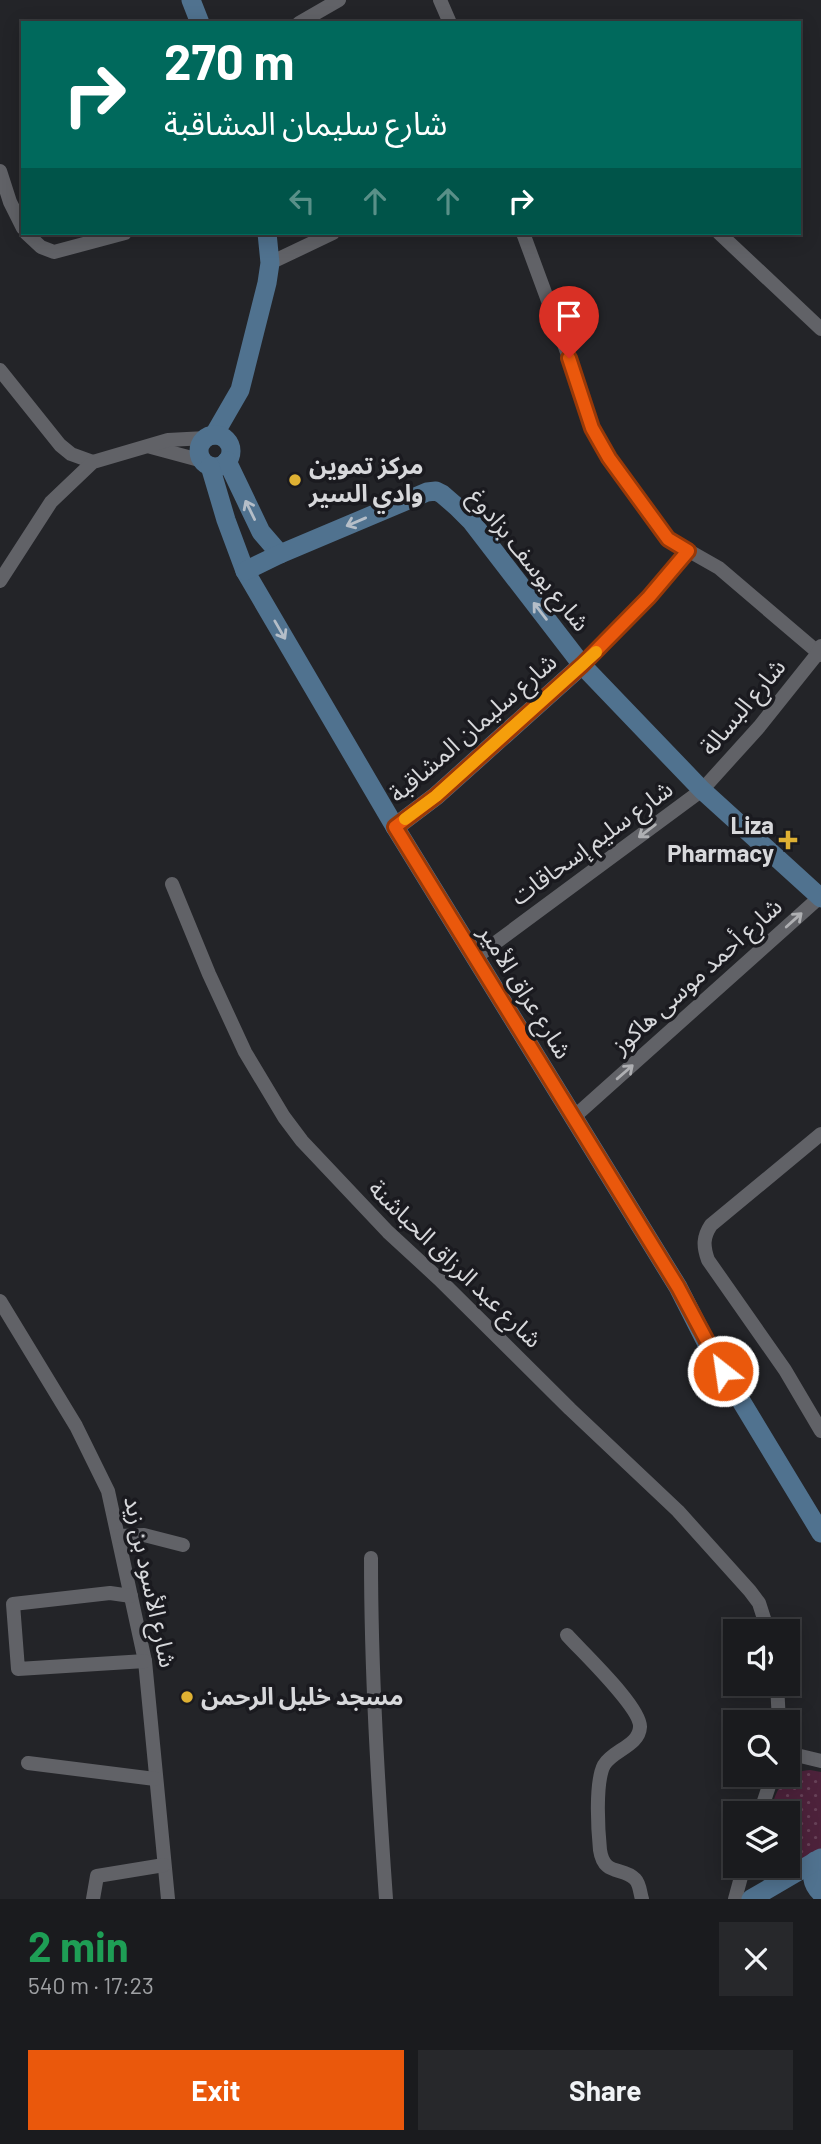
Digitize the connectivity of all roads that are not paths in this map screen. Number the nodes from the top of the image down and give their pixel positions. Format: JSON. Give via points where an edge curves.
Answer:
{"nodes":[{"id":1,"x":191,"y":0,"type":"edge"},
{"id":2,"x":338,"y":0,"type":"edge"},
{"id":3,"x":440,"y":0,"type":"edge"},
{"id":4,"x":199,"y":21,"type":"edge"},
{"id":5,"x":302,"y":21,"type":"edge"},
{"id":6,"x":449,"y":21,"type":"edge"},
{"id":7,"x":0,"y":171,"type":"edge"},
{"id":8,"x":21,"y":225,"type":"edge"},
{"id":9,"x":28,"y":235,"type":"edge"},
{"id":10,"x":118,"y":235,"type":"edge"},
{"id":11,"x":267,"y":235,"type":"edge"},
{"id":12,"x":329,"y":235,"type":"edge"},
{"id":13,"x":524,"y":235,"type":"edge"},
{"id":14,"x":721,"y":235,"type":"edge"},
{"id":15,"x":270,"y":263,"type":"junction"},
{"id":16,"x":821,"y":329,"type":"edge"},
{"id":17,"x":0,"y":370,"type":"edge"},
{"id":18,"x":149,"y":446,"type":"junction"},
{"id":19,"x":215,"y":450,"type":"junction"},
{"id":20,"x":93,"y":462,"type":"junction"},
{"id":21,"x":688,"y":551,"type":"junction"},
{"id":22,"x":280,"y":554,"type":"junction"},
{"id":23,"x":245,"y":571,"type":"junction"},
{"id":24,"x":0,"y":582,"type":"edge"},
{"id":25,"x":820,"y":651,"type":"edge"},
{"id":26,"x":582,"y":665,"type":"junction"},
{"id":27,"x":702,"y":790,"type":"junction"},
{"id":28,"x":395,"y":827,"type":"junction"},
{"id":29,"x":172,"y":884,"type":"dead end"},
{"id":30,"x":821,"y":897,"type":"edge"},
{"id":31,"x":475,"y":958,"type":"junction"},
{"id":32,"x":574,"y":1117,"type":"junction"},
{"id":33,"x":821,"y":1134,"type":"edge"},
{"id":34,"x":0,"y":1301,"type":"edge"},
{"id":35,"x":821,"y":1431,"type":"edge"},
{"id":36,"x":821,"y":1533,"type":"edge"},
{"id":37,"x":119,"y":1536,"type":"junction"},
{"id":38,"x":183,"y":1545,"type":"dead end"},
{"id":39,"x":371,"y":1558,"type":"dead end"},
{"id":40,"x":131,"y":1596,"type":"junction"},
{"id":41,"x":764,"y":1619,"type":"edge"},
{"id":42,"x":567,"y":1635,"type":"dead end"},
{"id":43,"x":145,"y":1661,"type":"junction"},
{"id":44,"x":800,"y":1756,"type":"edge"},
{"id":45,"x":821,"y":1761,"type":"edge"},
{"id":46,"x":29,"y":1763,"type":"dead end"},
{"id":47,"x":156,"y":1779,"type":"junction"},
{"id":48,"x":818,"y":1859,"type":"edge"},
{"id":49,"x":164,"y":1865,"type":"junction"},
{"id":50,"x":741,"y":1878,"type":"edge"},
{"id":51,"x":821,"y":1893,"type":"edge"},
{"id":52,"x":93,"y":1899,"type":"edge"},
{"id":53,"x":168,"y":1899,"type":"edge"},
{"id":54,"x":386,"y":1899,"type":"edge"},
{"id":55,"x":642,"y":1899,"type":"edge"},
{"id":56,"x":735,"y":1899,"type":"edge"},
{"id":57,"x":751,"y":1899,"type":"edge"}],
"edges":[{"from":1,"to":4,"type":"main road"},
{"from":2,"to":5,"type":"street"},
{"from":3,"to":6,"type":"street"},
{"from":7,"to":8,"type":"street"},
{"from":9,"to":10,"type":"street","via":[[54,252]]},
{"from":11,"to":15,"type":"main road"},
{"from":12,"to":15,"type":"street"},
{"from":13,"to":21,"type":"street","via":[[600,444],[659,529]]},
{"from":14,"to":16,"type":"street"},
{"from":15,"to":19,"type":"main road","via":[[240,390],[243,396]]},
{"from":17,"to":20,"type":"street","via":[[60,445]]},
{"from":18,"to":19,"type":"street"},
{"from":18,"to":19,"type":"street","via":[[179,438]]},
{"from":18,"to":20,"type":"street"},
{"from":22,"to":19,"type":"main road","one_way":true,"via":[[261,532]]},
{"from":19,"to":23,"type":"main road","name":"شارع عراق الأمير","via":[[226,520]]},
{"from":20,"to":24,"type":"street","via":[[51,502]]},
{"from":21,"to":25,"type":"street","via":[[727,575]]},
{"from":21,"to":26,"type":"street"},
{"from":22,"to":23,"type":"main road"},
{"from":26,"to":22,"type":"main road","name":"شارع يوسف بزادوغ","one_way":true,"via":[[471,521],[436,491]]},
{"from":23,"to":28,"type":"main road","name":"شارع عراق الأمير","one_way":true},
{"from":25,"to":27,"type":"street","name":"شارع البسالة"},
{"from":26,"to":27,"type":"main road","name":"شارع يوسف بزادوغ"},
{"from":26,"to":28,"type":"main road","name":"شارع سليمان المشاقبة"},
{"from":27,"to":30,"type":"main road","name":"شارع يوسف بزادوغ"},
{"from":27,"to":31,"type":"street","name":"شارع سليم إسحاقات","one_way":true},
{"from":28,"to":31,"type":"main road","name":"شارع عراق الأمير"},
{"from":29,"to":41,"type":"street","name":"شارع عبد الرزاق الحباشنة","via":[[245,1052],[302,1141],[388,1232],[678,1511],[750,1591]]},
{"from":32,"to":30,"type":"street","name":"شارع أحمد موسى هاكوز","one_way":true},
{"from":31,"to":32,"type":"main road","name":"شارع عراق الأمير"},
{"from":32,"to":36,"type":"main road","name":"شارع عراق الأمير"},
{"from":33,"to":35,"type":"street","via":[[719,1217],[706,1232],[704,1248]]},
{"from":34,"to":37,"type":"street","name":"شارع الأسود بن زيد","via":[[94,1460],[108,1491]]},
{"from":37,"to":38,"type":"street","via":[[144,1535]]},
{"from":37,"to":40,"type":"street","name":"شارع الأسود بن زيد"},
{"from":39,"to":54,"type":"street","via":[[371,1643]]},
{"from":40,"to":43,"type":"street","name":"شارع الأسود بن زيد"},
{"from":40,"to":43,"type":"street","via":[[110,1593],[13,1604],[18,1669]]},
{"from":42,"to":55,"type":"street","via":[[624,1697],[639,1721],[636,1738],[603,1767],[598,1793],[602,1858],[610,1868],[634,1878]]},
{"from":43,"to":47,"type":"street","name":"شارع الأسود بن زيد"},
{"from":44,"to":45,"type":"street"},
{"from":46,"to":47,"type":"street"},
{"from":47,"to":49,"type":"street","name":"شارع الأسود بن زيد"},
{"from":48,"to":51,"type":"main road","via":[[812,1878]]},
{"from":48,"to":57,"type":"main road"},
{"from":49,"to":52,"type":"street","via":[[97,1876]]},
{"from":49,"to":53,"type":"street","name":"شارع الأسود بن زيد"},
{"from":50,"to":56,"type":"street"}]}
